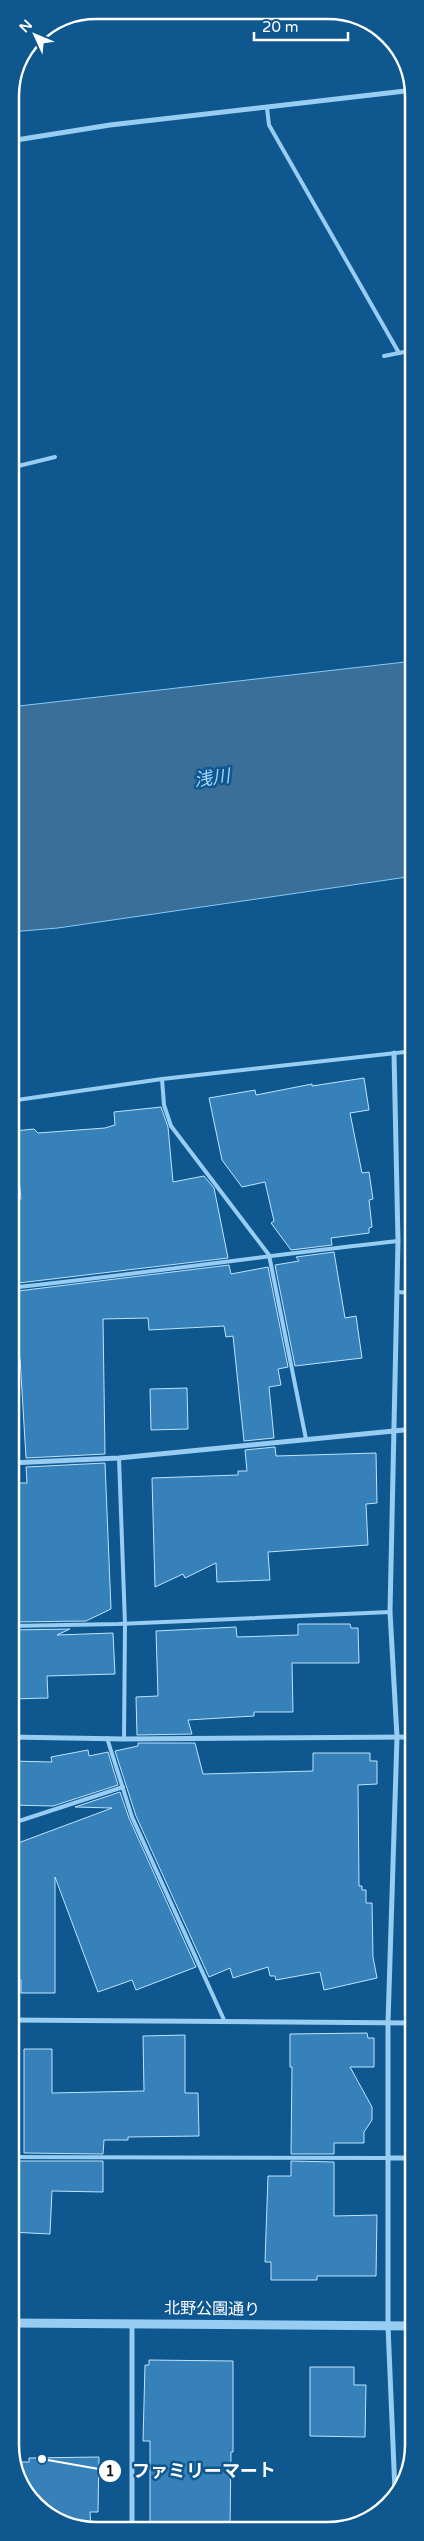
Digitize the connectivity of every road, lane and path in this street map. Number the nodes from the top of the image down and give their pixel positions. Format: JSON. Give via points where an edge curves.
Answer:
{"nodes":[{"id":1,"x":405,"y":91,"type":"edge"},
{"id":2,"x":267,"y":108,"type":"junction"},
{"id":3,"x":19,"y":140,"type":"edge"},
{"id":4,"x":405,"y":352,"type":"edge"},
{"id":5,"x":399,"y":353,"type":"junction"},
{"id":6,"x":384,"y":356,"type":"dead end"},
{"id":7,"x":55,"y":457,"type":"dead end"},
{"id":8,"x":19,"y":466,"type":"edge"},
{"id":9,"x":405,"y":1051,"type":"edge"},
{"id":10,"x":394,"y":1053,"type":"junction"},
{"id":11,"x":162,"y":1079,"type":"junction"},
{"id":12,"x":19,"y":1100,"type":"edge"},
{"id":13,"x":398,"y":1241,"type":"junction"},
{"id":14,"x":269,"y":1255,"type":"junction"},
{"id":15,"x":19,"y":1287,"type":"edge"},
{"id":16,"x":396,"y":1292,"type":"junction"},
{"id":17,"x":405,"y":1292,"type":"edge"},
{"id":18,"x":405,"y":1430,"type":"edge"},
{"id":19,"x":392,"y":1431,"type":"junction"},
{"id":20,"x":306,"y":1439,"type":"junction"},
{"id":21,"x":119,"y":1458,"type":"junction"},
{"id":22,"x":19,"y":1463,"type":"edge"},
{"id":23,"x":390,"y":1612,"type":"junction"},
{"id":24,"x":125,"y":1624,"type":"junction"},
{"id":25,"x":19,"y":1626,"type":"edge"},
{"id":26,"x":19,"y":1737,"type":"edge"},
{"id":27,"x":397,"y":1737,"type":"junction"},
{"id":28,"x":405,"y":1737,"type":"edge"},
{"id":29,"x":107,"y":1738,"type":"junction"},
{"id":30,"x":124,"y":1739,"type":"junction"},
{"id":31,"x":123,"y":1786,"type":"junction"},
{"id":32,"x":19,"y":1821,"type":"edge"},
{"id":33,"x":19,"y":2020,"type":"edge"},
{"id":34,"x":225,"y":2022,"type":"junction"},
{"id":35,"x":388,"y":2023,"type":"junction"},
{"id":36,"x":405,"y":2023,"type":"edge"},
{"id":37,"x":19,"y":2157,"type":"edge"},
{"id":38,"x":388,"y":2158,"type":"junction"},
{"id":39,"x":405,"y":2158,"type":"edge"},
{"id":40,"x":19,"y":2323,"type":"edge"},
{"id":41,"x":132,"y":2323,"type":"junction"},
{"id":42,"x":388,"y":2326,"type":"junction"},
{"id":43,"x":405,"y":2326,"type":"edge"},
{"id":44,"x":395,"y":2484,"type":"edge"},
{"id":45,"x":132,"y":2522,"type":"edge"}],
"edges":[{"from":1,"to":2,"type":"street"},
{"from":2,"to":3,"type":"street","via":[[110,125]]},
{"from":2,"to":5,"type":"lane","via":[[269,125]]},
{"from":4,"to":5,"type":"lane"},
{"from":5,"to":6,"type":"lane"},
{"from":7,"to":8,"type":"lane"},
{"from":9,"to":10,"type":"lane"},
{"from":10,"to":11,"type":"lane"},
{"from":10,"to":13,"type":"street"},
{"from":11,"to":12,"type":"lane"},
{"from":11,"to":14,"type":"lane","via":[[164,1105],[171,1126]]},
{"from":13,"to":14,"type":"lane"},
{"from":13,"to":16,"type":"street"},
{"from":14,"to":15,"type":"lane"},
{"from":14,"to":20,"type":"lane"},
{"from":16,"to":17,"type":"lane"},
{"from":16,"to":19,"type":"street"},
{"from":18,"to":19,"type":"street"},
{"from":19,"to":20,"type":"street"},
{"from":19,"to":23,"type":"street"},
{"from":20,"to":21,"type":"street"},
{"from":21,"to":22,"type":"street"},
{"from":21,"to":24,"type":"lane"},
{"from":23,"to":24,"type":"lane"},
{"from":23,"to":27,"type":"street"},
{"from":24,"to":25,"type":"lane"},
{"from":24,"to":30,"type":"lane"},
{"from":26,"to":29,"type":"street"},
{"from":27,"to":28,"type":"street"},
{"from":27,"to":30,"type":"street"},
{"from":27,"to":35,"type":"street"},
{"from":29,"to":30,"type":"street"},
{"from":29,"to":31,"type":"lane"},
{"from":31,"to":32,"type":"lane"},
{"from":31,"to":34,"type":"lane","via":[[132,1817]]},
{"from":33,"to":34,"type":"street"},
{"from":34,"to":35,"type":"street"},
{"from":35,"to":36,"type":"street"},
{"from":35,"to":38,"type":"street"},
{"from":37,"to":38,"type":"lane"},
{"from":38,"to":39,"type":"street"},
{"from":38,"to":42,"type":"street"},
{"from":40,"to":41,"type":"street","name":"北野公園通り"},
{"from":41,"to":42,"type":"street","name":"北野公園通り"},
{"from":41,"to":45,"type":"street"},
{"from":42,"to":43,"type":"street","name":"北野公園通り"},
{"from":42,"to":44,"type":"street"}]}
